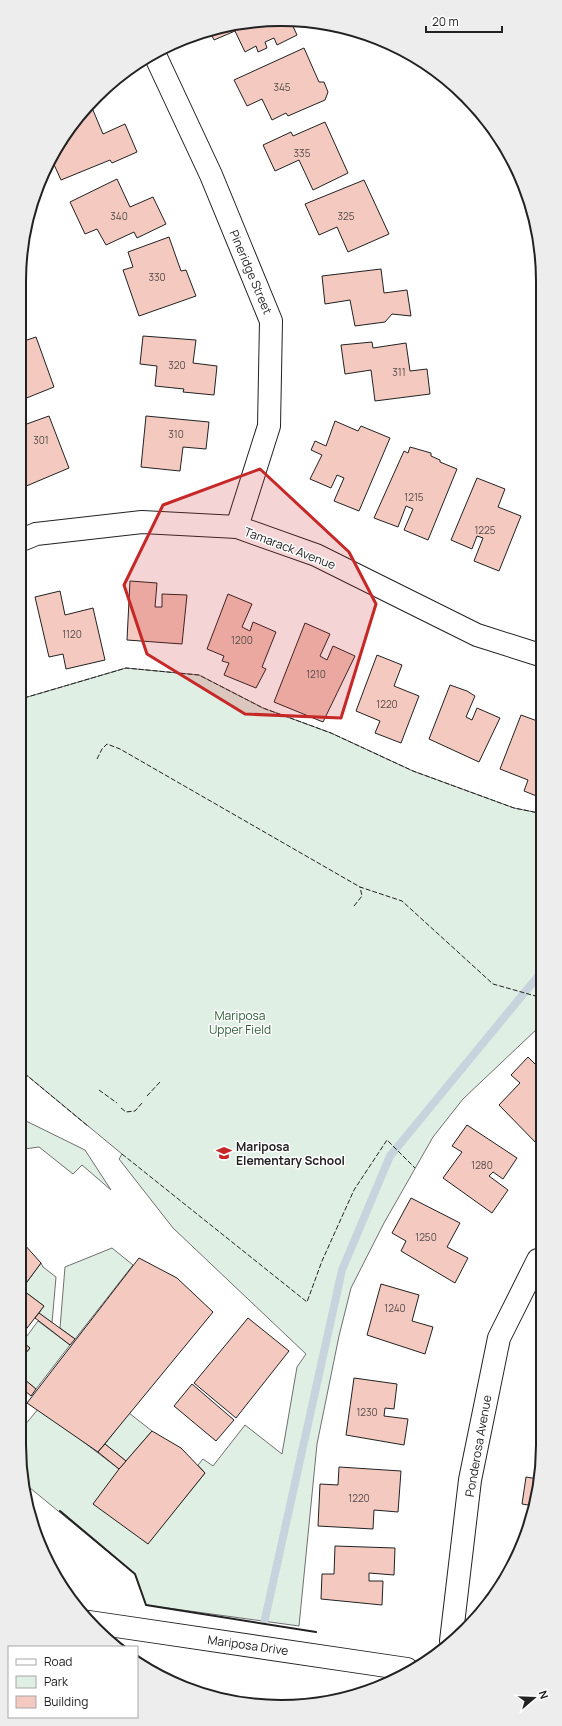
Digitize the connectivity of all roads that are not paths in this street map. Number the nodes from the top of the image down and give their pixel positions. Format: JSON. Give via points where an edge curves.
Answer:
{"nodes":[{"id":1,"x":157,"y":59,"type":"edge"},
{"id":2,"x":237,"y":527,"type":"junction"},
{"id":3,"x":26,"y":538,"type":"edge"},
{"id":4,"x":536,"y":654,"type":"edge"},
{"id":5,"x":536,"y":1264,"type":"edge"},
{"id":6,"x":100,"y":1624,"type":"edge"},
{"id":7,"x":452,"y":1634,"type":"edge"},
{"id":8,"x":402,"y":1669,"type":"edge"}],
"edges":[{"from":1,"to":2,"type":"street","name":"Pineridge Street","via":[[211,175],[272,321],[270,426]]},
{"from":2,"to":3,"type":"street","name":"Tamarack Avenue","via":[[142,522],[36,534]]},
{"from":2,"to":4,"type":"street","name":"Tamarack Avenue","via":[[316,555],[477,635]]},
{"from":5,"to":7,"type":"street","name":"Ponderosa Avenue","via":[[499,1338],[470,1480]]},
{"from":6,"to":8,"type":"street","name":"Mariposa Drive"}]}
